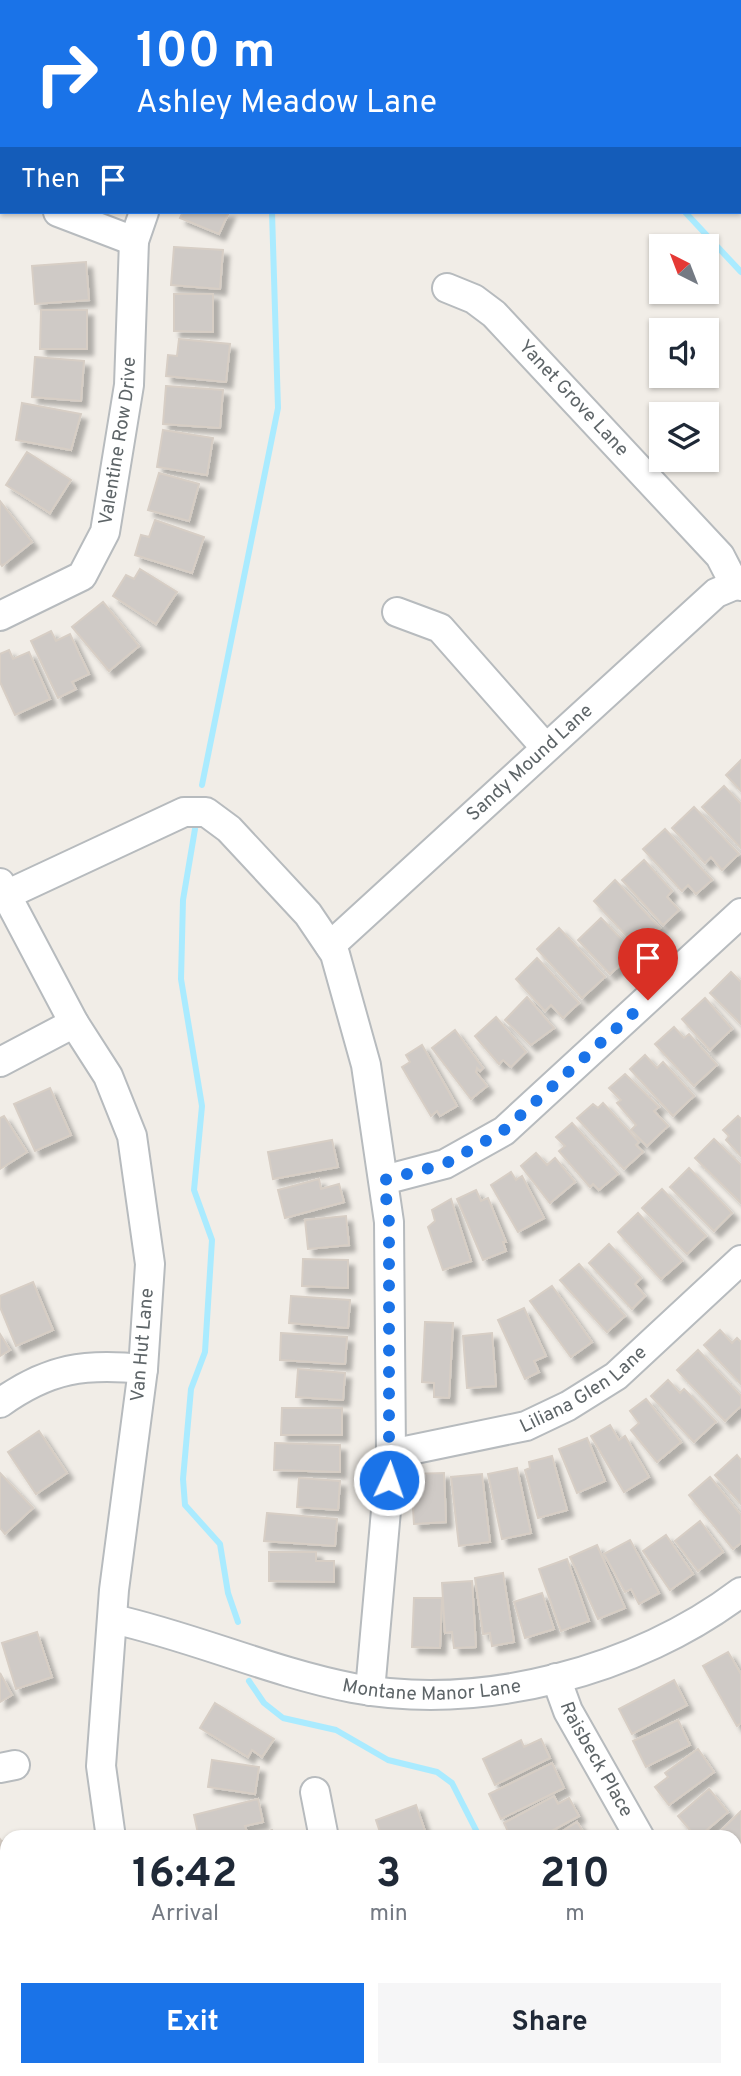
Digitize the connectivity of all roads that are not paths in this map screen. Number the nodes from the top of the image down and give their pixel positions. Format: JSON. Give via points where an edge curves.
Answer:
{"nodes":[{"id":1,"x":63,"y":214,"type":"edge"},
{"id":2,"x":143,"y":214,"type":"edge"},
{"id":3,"x":134,"y":241,"type":"junction"},
{"id":4,"x":447,"y":288,"type":"dead end"},
{"id":5,"x":738,"y":586,"type":"edge"},
{"id":6,"x":397,"y":612,"type":"dead end"},
{"id":7,"x":0,"y":617,"type":"edge"},
{"id":8,"x":545,"y":747,"type":"junction"},
{"id":9,"x":3,"y":889,"type":"edge"},
{"id":10,"x":741,"y":913,"type":"edge"},
{"id":11,"x":330,"y":946,"type":"junction"},
{"id":12,"x":74,"y":1023,"type":"junction"},
{"id":13,"x":0,"y":1062,"type":"edge"},
{"id":14,"x":384,"y":1180,"type":"junction"},
{"id":15,"x":741,"y":1260,"type":"edge"},
{"id":16,"x":143,"y":1369,"type":"junction"},
{"id":17,"x":0,"y":1403,"type":"edge"},
{"id":18,"x":391,"y":1454,"type":"junction"},
{"id":19,"x":741,"y":1592,"type":"edge"},
{"id":20,"x":113,"y":1619,"type":"junction"},
{"id":21,"x":555,"y":1678,"type":"junction"},
{"id":22,"x":370,"y":1690,"type":"junction"},
{"id":23,"x":315,"y":1793,"type":"dead end"},
{"id":24,"x":110,"y":1830,"type":"edge"},
{"id":25,"x":322,"y":1830,"type":"edge"},
{"id":26,"x":635,"y":1830,"type":"edge"}],
"edges":[{"from":1,"to":3,"type":"street"},
{"from":2,"to":3,"type":"street","name":"Valentine Row Drive"},
{"from":3,"to":7,"type":"street","name":"Valentine Row Drive","via":[[129,385],[105,532],[82,576]]},
{"from":4,"to":5,"type":"street","name":"Yanet Grove Lane","via":[[494,314],[720,556]]},
{"from":5,"to":8,"type":"street","name":"Sandy Mound Lane","via":[[716,593]]},
{"from":6,"to":8,"type":"street","via":[[440,628]]},
{"from":8,"to":11,"type":"street","name":"Sandy Mound Lane"},
{"from":9,"to":11,"type":"street","via":[[184,812],[206,812],[238,838],[308,914]]},
{"from":9,"to":12,"type":"street","name":"Van Hut Lane"},
{"from":10,"to":14,"type":"street","via":[[503,1131],[445,1164]]},
{"from":11,"to":14,"type":"street","via":[[366,1065]]},
{"from":12,"to":13,"type":"street"},
{"from":12,"to":16,"type":"street","name":"Van Hut Lane","via":[[108,1076],[132,1136],[150,1264]]},
{"from":14,"to":18,"type":"street","via":[[389,1222]]},
{"from":15,"to":18,"type":"street","name":"Liliana Glen Lane","via":[[616,1376],[568,1406],[526,1426]]},
{"from":16,"to":17,"type":"street","via":[[73,1368]]},
{"from":16,"to":20,"type":"street","name":"Van Hut Lane"},
{"from":18,"to":22,"type":"street"},
{"from":19,"to":21,"type":"street","name":"Montane Manor Lane","via":[[666,1637]]},
{"from":20,"to":22,"type":"street","name":"Montane Manor Lane","via":[[287,1671]]},
{"from":20,"to":24,"type":"street","name":"Van Hut Lane","via":[[101,1766]]},
{"from":21,"to":22,"type":"street","name":"Montane Manor Lane","via":[[477,1693]]},
{"from":21,"to":26,"type":"street","name":"Raisbeck Place","via":[[568,1711]]},
{"from":23,"to":25,"type":"street"}]}
